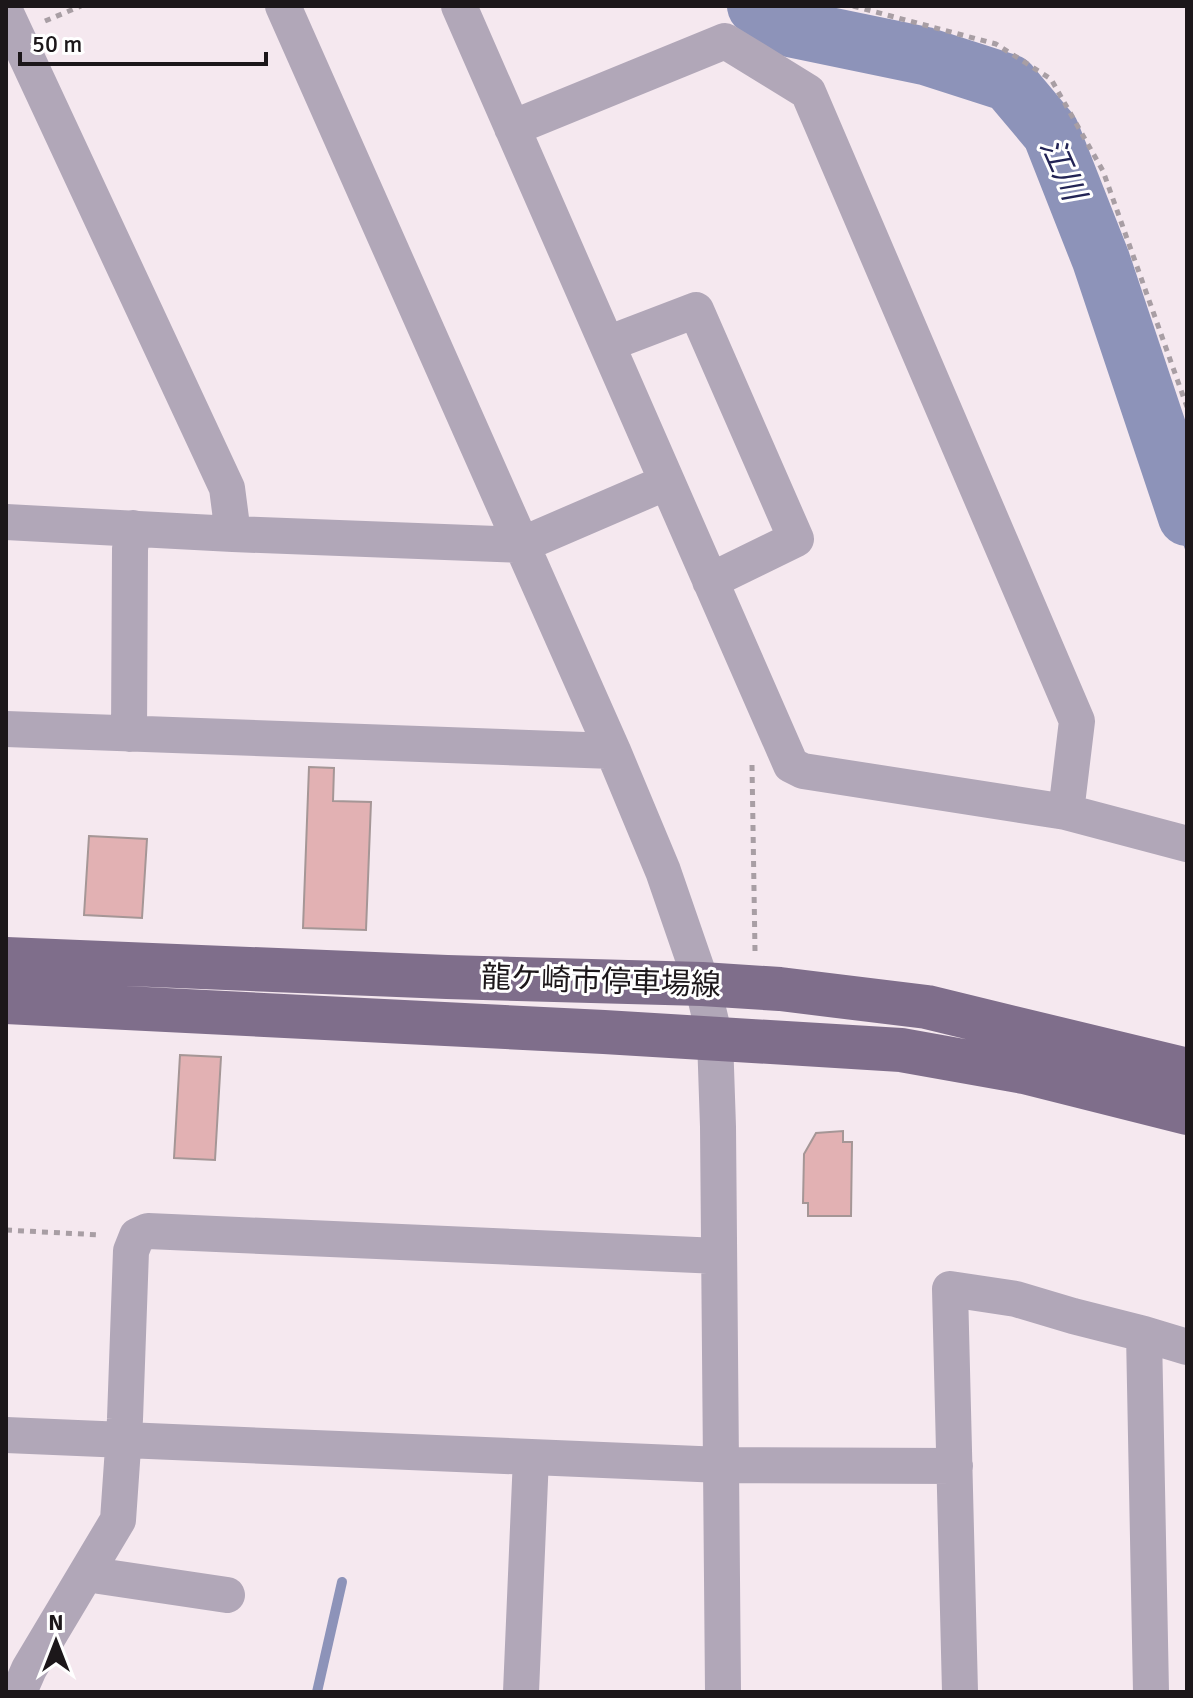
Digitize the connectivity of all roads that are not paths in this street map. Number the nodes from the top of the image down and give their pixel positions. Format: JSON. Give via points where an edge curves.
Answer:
{"nodes":[{"id":1,"x":283,"y":6,"type":"edge"},
{"id":2,"x":459,"y":6,"type":"edge"},
{"id":3,"x":9,"y":28,"type":"edge"},
{"id":4,"x":512,"y":128,"type":"junction"},
{"id":5,"x":607,"y":344,"type":"junction"},
{"id":6,"x":667,"y":482,"type":"junction"},
{"id":7,"x":6,"y":522,"type":"edge"},
{"id":8,"x":133,"y":528,"type":"junction"},
{"id":9,"x":233,"y":534,"type":"junction"},
{"id":10,"x":521,"y":545,"type":"junction"},
{"id":11,"x":710,"y":581,"type":"junction"},
{"id":12,"x":6,"y":729,"type":"edge"},
{"id":13,"x":129,"y":734,"type":"junction"},
{"id":14,"x":613,"y":751,"type":"junction"},
{"id":15,"x":1066,"y":812,"type":"junction"},
{"id":16,"x":1187,"y":844,"type":"edge"},
{"id":17,"x":6,"y":959,"type":"edge"},
{"id":18,"x":702,"y":984,"type":"junction"},
{"id":19,"x":6,"y":1002,"type":"edge"},
{"id":20,"x":715,"y":1038,"type":"junction"},
{"id":21,"x":1187,"y":1070,"type":"edge"},
{"id":22,"x":1187,"y":1113,"type":"edge"},
{"id":23,"x":719,"y":1256,"type":"junction"},
{"id":24,"x":1144,"y":1334,"type":"junction"},
{"id":25,"x":1187,"y":1347,"type":"edge"},
{"id":26,"x":6,"y":1435,"type":"edge"},
{"id":27,"x":124,"y":1439,"type":"junction"},
{"id":28,"x":531,"y":1457,"type":"junction"},
{"id":29,"x":722,"y":1465,"type":"junction"},
{"id":30,"x":955,"y":1466,"type":"junction"},
{"id":31,"x":86,"y":1574,"type":"junction"},
{"id":32,"x":227,"y":1595,"type":"dead end"},
{"id":33,"x":19,"y":1692,"type":"edge"},
{"id":34,"x":521,"y":1692,"type":"edge"},
{"id":35,"x":723,"y":1692,"type":"edge"},
{"id":36,"x":960,"y":1692,"type":"edge"},
{"id":37,"x":1151,"y":1692,"type":"edge"}],
"edges":[{"from":1,"to":10,"type":"street"},
{"from":2,"to":4,"type":"street"},
{"from":3,"to":9,"type":"street","via":[[227,488]]},
{"from":4,"to":5,"type":"street"},
{"from":4,"to":15,"type":"street","via":[[725,41],[808,92],[1077,721]]},
{"from":5,"to":6,"type":"street"},
{"from":5,"to":11,"type":"street","via":[[696,310],[790,525],[796,539]]},
{"from":6,"to":10,"type":"street"},
{"from":6,"to":11,"type":"street"},
{"from":7,"to":8,"type":"street"},
{"from":8,"to":9,"type":"street"},
{"from":8,"to":13,"type":"street"},
{"from":9,"to":10,"type":"street"},
{"from":10,"to":14,"type":"street"},
{"from":11,"to":15,"type":"street","via":[[791,765]]},
{"from":12,"to":13,"type":"street"},
{"from":13,"to":14,"type":"street"},
{"from":14,"to":18,"type":"street"},
{"from":15,"to":16,"type":"street"},
{"from":17,"to":18,"type":"main road","name":"龍ケ崎市停車場線"},
{"from":18,"to":20,"type":"street"},
{"from":18,"to":21,"type":"main road","name":"龍ケ崎市停車場線","via":[[927,1007]]},
{"from":19,"to":20,"type":"main road","name":"龍ケ崎市停車場線"},
{"from":20,"to":22,"type":"main road","name":"龍ケ崎市停車場線","via":[[901,1050],[1024,1072]]},
{"from":20,"to":23,"type":"street"},
{"from":23,"to":27,"type":"street","via":[[148,1231],[137,1236],[131,1251]]},
{"from":23,"to":29,"type":"street"},
{"from":24,"to":25,"type":"street"},
{"from":24,"to":30,"type":"street","via":[[1016,1299],[950,1289]]},
{"from":24,"to":37,"type":"street"},
{"from":26,"to":27,"type":"street"},
{"from":27,"to":28,"type":"street"},
{"from":27,"to":31,"type":"street","via":[[118,1520]]},
{"from":28,"to":29,"type":"street"},
{"from":28,"to":34,"type":"street"},
{"from":29,"to":30,"type":"street"},
{"from":29,"to":35,"type":"street"},
{"from":30,"to":36,"type":"street"},
{"from":31,"to":32,"type":"street"},
{"from":31,"to":33,"type":"street"}]}
